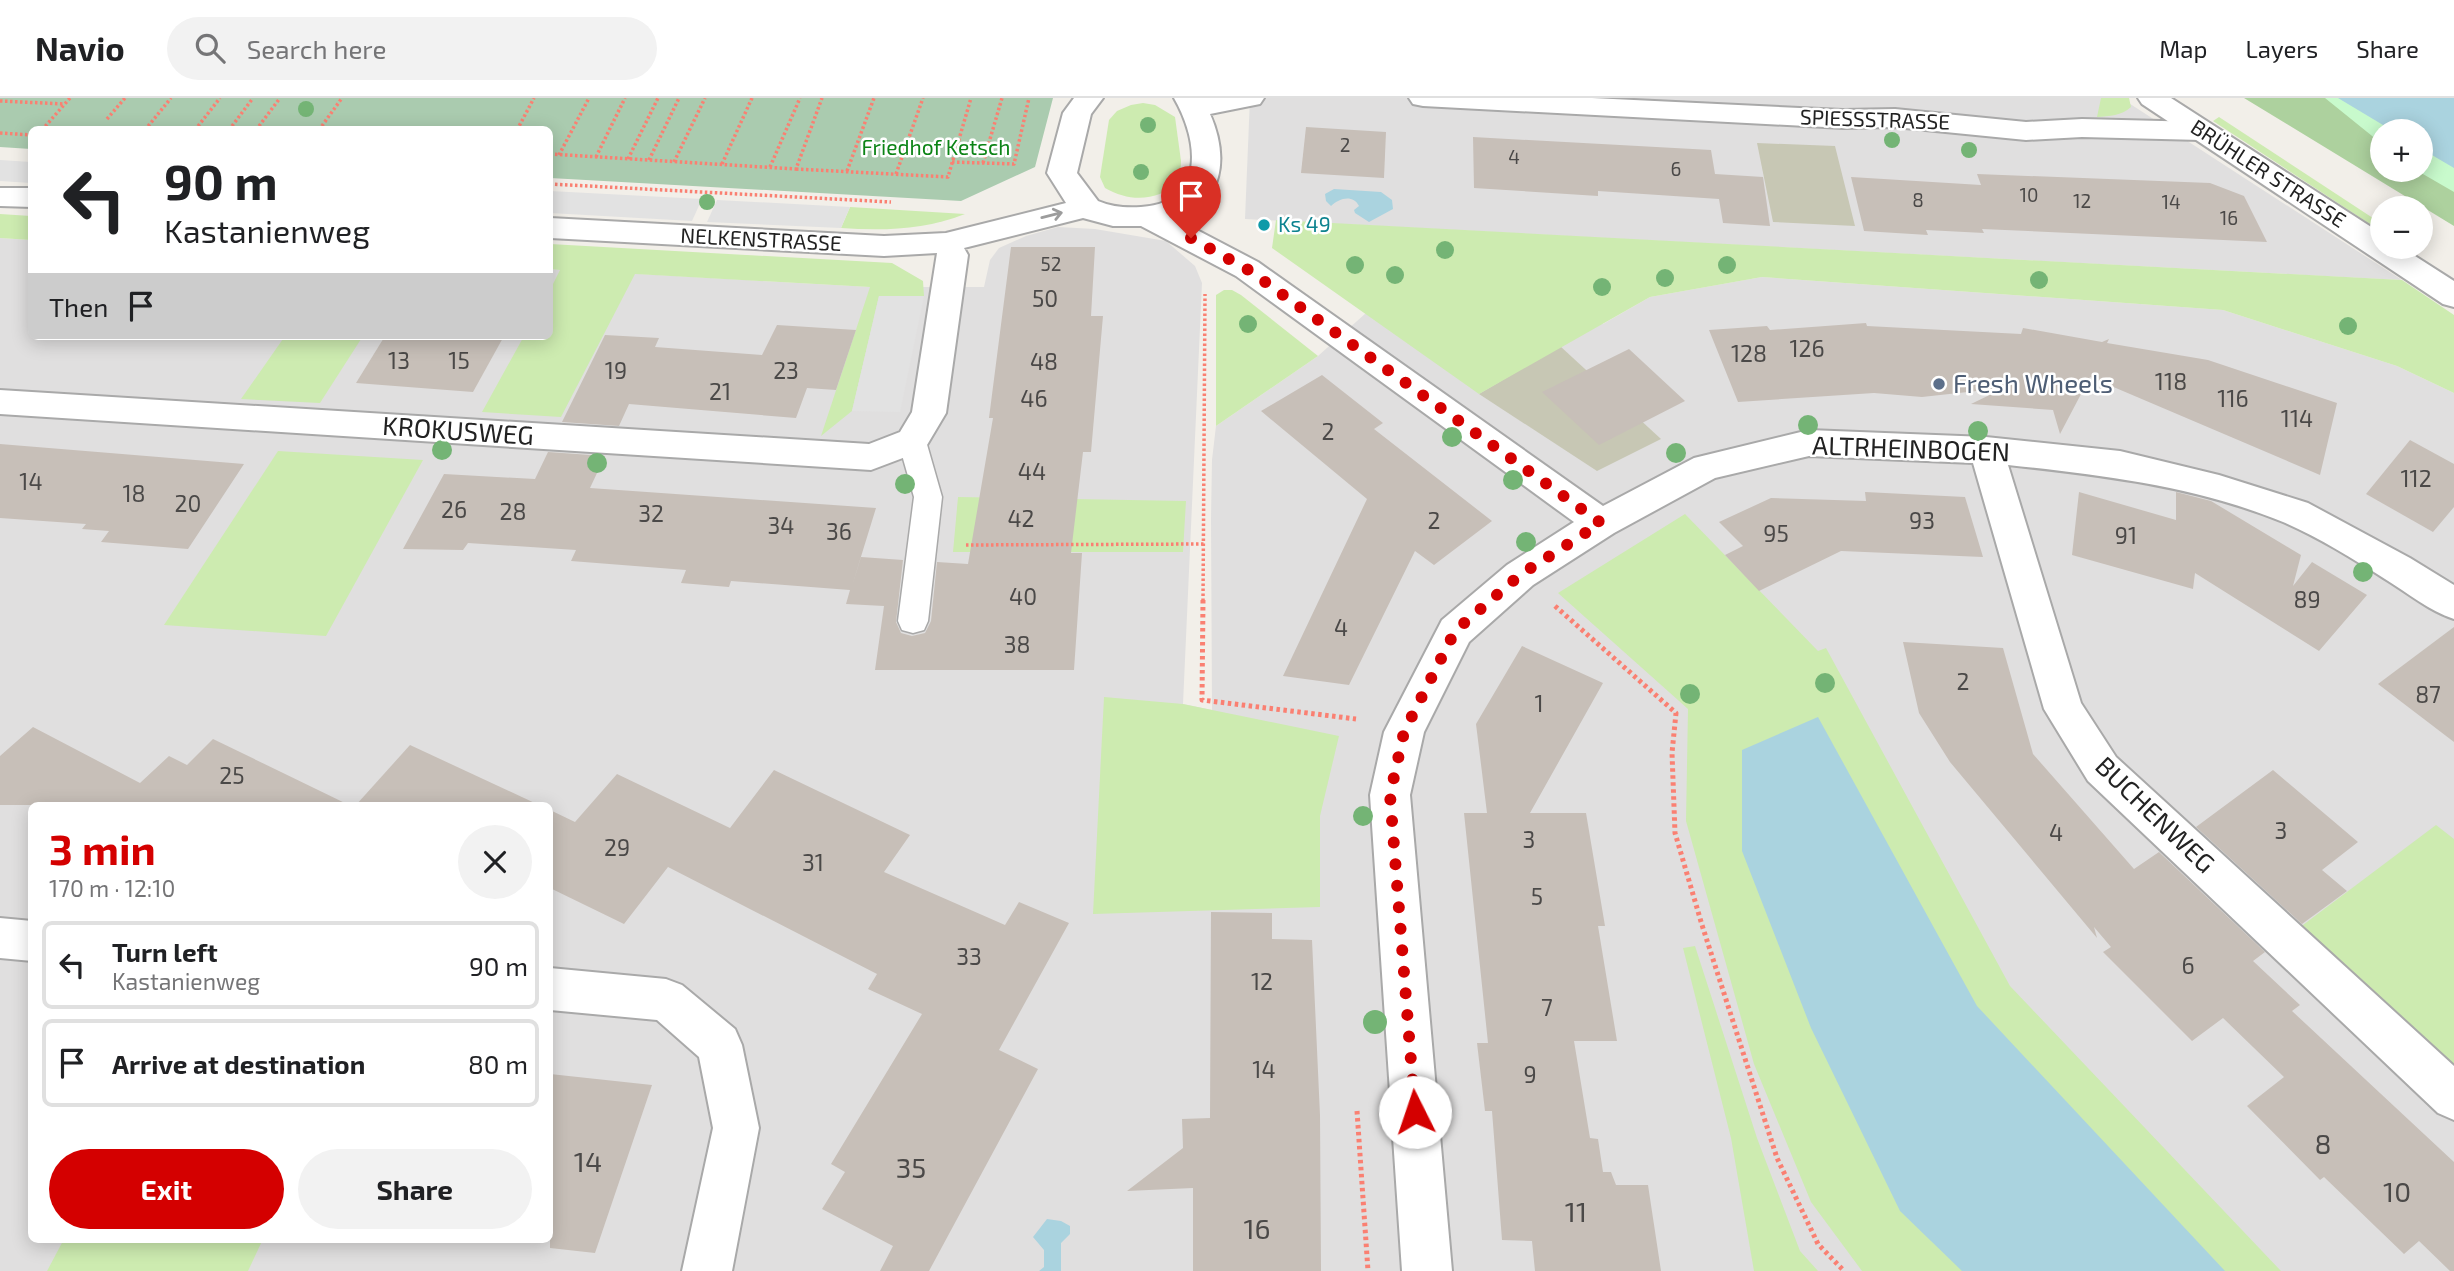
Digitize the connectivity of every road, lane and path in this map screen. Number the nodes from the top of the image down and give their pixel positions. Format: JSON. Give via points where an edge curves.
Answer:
{"nodes":[{"id":1,"x":70,"y":98,"type":"edge"},
{"id":2,"x":125,"y":98,"type":"edge"},
{"id":3,"x":171,"y":98,"type":"edge"},
{"id":4,"x":220,"y":98,"type":"edge"},
{"id":5,"x":253,"y":98,"type":"edge"},
{"id":6,"x":280,"y":98,"type":"edge"},
{"id":7,"x":342,"y":98,"type":"edge"},
{"id":8,"x":534,"y":98,"type":"edge"},
{"id":9,"x":589,"y":98,"type":"edge"},
{"id":10,"x":625,"y":98,"type":"edge"},
{"id":11,"x":658,"y":98,"type":"edge"},
{"id":12,"x":679,"y":98,"type":"edge"},
{"id":13,"x":705,"y":98,"type":"edge"},
{"id":14,"x":752,"y":98,"type":"edge"},
{"id":15,"x":800,"y":98,"type":"edge"},
{"id":16,"x":822,"y":98,"type":"edge"},
{"id":17,"x":874,"y":98,"type":"edge"},
{"id":18,"x":923,"y":98,"type":"edge"},
{"id":19,"x":971,"y":98,"type":"edge"},
{"id":20,"x":1002,"y":98,"type":"edge"},
{"id":21,"x":1029,"y":98,"type":"edge"},
{"id":22,"x":1089,"y":98,"type":"edge"},
{"id":23,"x":1250,"y":98,"type":"edge"},
{"id":24,"x":1423,"y":98,"type":"edge"},
{"id":25,"x":2152,"y":98,"type":"edge"},
{"id":26,"x":0,"y":101,"type":"edge"},
{"id":27,"x":1192,"y":103,"type":"edge"},
{"id":28,"x":65,"y":104,"type":"junction"},
{"id":29,"x":107,"y":119,"type":"dead end"},
{"id":30,"x":46,"y":126,"type":"edge"},
{"id":31,"x":148,"y":126,"type":"edge"},
{"id":32,"x":198,"y":126,"type":"edge"},
{"id":33,"x":232,"y":126,"type":"edge"},
{"id":34,"x":259,"y":126,"type":"edge"},
{"id":35,"x":322,"y":126,"type":"edge"},
{"id":36,"x":519,"y":126,"type":"edge"},
{"id":37,"x":2201,"y":131,"type":"junction"},
{"id":38,"x":0,"y":134,"type":"edge"},
{"id":39,"x":28,"y":135,"type":"edge"},
{"id":40,"x":553,"y":154,"type":"edge"},
{"id":41,"x":559,"y":155,"type":"junction"},
{"id":42,"x":596,"y":157,"type":"junction"},
{"id":43,"x":628,"y":159,"type":"junction"},
{"id":44,"x":649,"y":160,"type":"junction"},
{"id":45,"x":674,"y":162,"type":"junction"},
{"id":46,"x":952,"y":162,"type":"junction"},
{"id":47,"x":984,"y":163,"type":"junction"},
{"id":48,"x":722,"y":164,"type":"junction"},
{"id":49,"x":770,"y":167,"type":"junction"},
{"id":50,"x":796,"y":169,"type":"junction"},
{"id":51,"x":847,"y":171,"type":"junction"},
{"id":52,"x":896,"y":174,"type":"junction"},
{"id":53,"x":553,"y":184,"type":"edge"},
{"id":54,"x":1043,"y":186,"type":"junction"},
{"id":55,"x":0,"y":197,"type":"edge"},
{"id":56,"x":28,"y":198,"type":"edge"},
{"id":57,"x":898,"y":202,"type":"dead end"},
{"id":58,"x":1086,"y":207,"type":"junction"},
{"id":59,"x":1208,"y":210,"type":"junction"},
{"id":60,"x":1147,"y":217,"type":"junction"},
{"id":61,"x":553,"y":228,"type":"edge"},
{"id":62,"x":959,"y":239,"type":"junction"},
{"id":63,"x":1247,"y":269,"type":"junction"},
{"id":64,"x":1206,"y":288,"type":"dead end"},
{"id":65,"x":2454,"y":296,"type":"edge"},
{"id":66,"x":0,"y":402,"type":"edge"},
{"id":67,"x":912,"y":441,"type":"junction"},
{"id":68,"x":1986,"y":450,"type":"junction"},
{"id":69,"x":1601,"y":523,"type":"junction"},
{"id":70,"x":1204,"y":544,"type":"junction"},
{"id":71,"x":923,"y":545,"type":"junction"},
{"id":72,"x":1520,"y":575,"type":"junction"},
{"id":73,"x":2454,"y":604,"type":"edge"},
{"id":74,"x":913,"y":621,"type":"dead end"},
{"id":75,"x":1363,"y":709,"type":"dead end"},
{"id":76,"x":0,"y":938,"type":"edge"},
{"id":77,"x":28,"y":941,"type":"edge"},
{"id":78,"x":553,"y":989,"type":"edge"},
{"id":79,"x":2454,"y":1097,"type":"edge"},
{"id":80,"x":706,"y":1271,"type":"edge"},
{"id":81,"x":1427,"y":1271,"type":"edge"},
{"id":82,"x":1844,"y":1271,"type":"edge"}],
"edges":[{"from":1,"to":28,"type":"path"},
{"from":2,"to":29,"type":"path"},
{"from":3,"to":31,"type":"path"},
{"from":4,"to":32,"type":"path"},
{"from":5,"to":33,"type":"path"},
{"from":6,"to":34,"type":"path"},
{"from":7,"to":35,"type":"path"},
{"from":8,"to":36,"type":"path"},
{"from":9,"to":41,"type":"path"},
{"from":10,"to":42,"type":"path"},
{"from":11,"to":43,"type":"path"},
{"from":12,"to":44,"type":"path"},
{"from":13,"to":45,"type":"path"},
{"from":14,"to":48,"type":"path"},
{"from":15,"to":49,"type":"path"},
{"from":16,"to":50,"type":"path"},
{"from":17,"to":51,"type":"path"},
{"from":18,"to":52,"type":"path"},
{"from":19,"to":46,"type":"path"},
{"from":20,"to":47,"type":"path"},
{"from":21,"to":47,"type":"path","via":[[1014,164]]},
{"from":22,"to":54,"type":"street","via":[[1077,113]]},
{"from":23,"to":27,"type":"street"},
{"from":24,"to":37,"type":"street","name":"SPIESSSTRASSE","via":[[1895,118],[2026,131]]},
{"from":25,"to":37,"type":"street","name":"BRÜHLER STRASSE"},
{"from":26,"to":28,"type":"path"},
{"from":27,"to":59,"type":"street","via":[[1200,125]]},
{"from":28,"to":30,"type":"path"},
{"from":37,"to":65,"type":"street","name":"BRÜHLER STRASSE"},
{"from":38,"to":39,"type":"path"},
{"from":40,"to":41,"type":"path"},
{"from":41,"to":42,"type":"path"},
{"from":42,"to":43,"type":"path"},
{"from":43,"to":44,"type":"path"},
{"from":44,"to":45,"type":"path"},
{"from":45,"to":48,"type":"path"},
{"from":46,"to":47,"type":"path"},
{"from":46,"to":52,"type":"path","via":[[948,177]]},
{"from":48,"to":49,"type":"path"},
{"from":49,"to":50,"type":"path"},
{"from":50,"to":51,"type":"path"},
{"from":51,"to":52,"type":"path"},
{"from":53,"to":57,"type":"path"},
{"from":54,"to":58,"type":"street"},
{"from":54,"to":62,"type":"street"},
{"from":55,"to":56,"type":"street"},
{"from":58,"to":60,"type":"street","via":[[1109,216]]},
{"from":62,"to":58,"type":"street","name":"NELKENSTRASSE","one_way":true},
{"from":59,"to":60,"type":"street","via":[[1177,208]]},
{"from":59,"to":63,"type":"street"},
{"from":60,"to":63,"type":"street"},
{"from":61,"to":62,"type":"street","name":"NELKENSTRASSE","via":[[884,246]]},
{"from":62,"to":67,"type":"street","via":[[929,413]]},
{"from":63,"to":69,"type":"street"},
{"from":64,"to":70,"type":"path"},
{"from":66,"to":67,"type":"street","name":"KROKUSWEG","via":[[871,457]]},
{"from":67,"to":71,"type":"lane","via":[[928,497]]},
{"from":68,"to":69,"type":"street","name":"ALTRHEINBOGEN","via":[[1809,443],[1706,467]]},
{"from":68,"to":73,"type":"street","name":"ALTRHEINBOGEN","via":[[2120,464],[2207,484],[2296,513]]},
{"from":68,"to":79,"type":"street","name":"BUCHENWEG","via":[[2063,709],[2102,769]]},
{"from":69,"to":72,"type":"street","name":"ALTRHEINBOGEN"},
{"from":70,"to":71,"type":"path"},
{"from":70,"to":75,"type":"path","via":[[1202,700],[1358,719]]},
{"from":71,"to":74,"type":"lane"},
{"from":72,"to":81,"type":"street","name":"ALTRHEINBOGEN","via":[[1455,631],[1404,732],[1390,795]]},
{"from":72,"to":82,"type":"path","via":[[1676,713],[1672,753],[1675,833],[1702,925],[1777,1158],[1818,1244]]},
{"from":76,"to":77,"type":"street"},
{"from":78,"to":80,"type":"street","via":[[666,1000],[719,1045],[736,1128]]}]}
